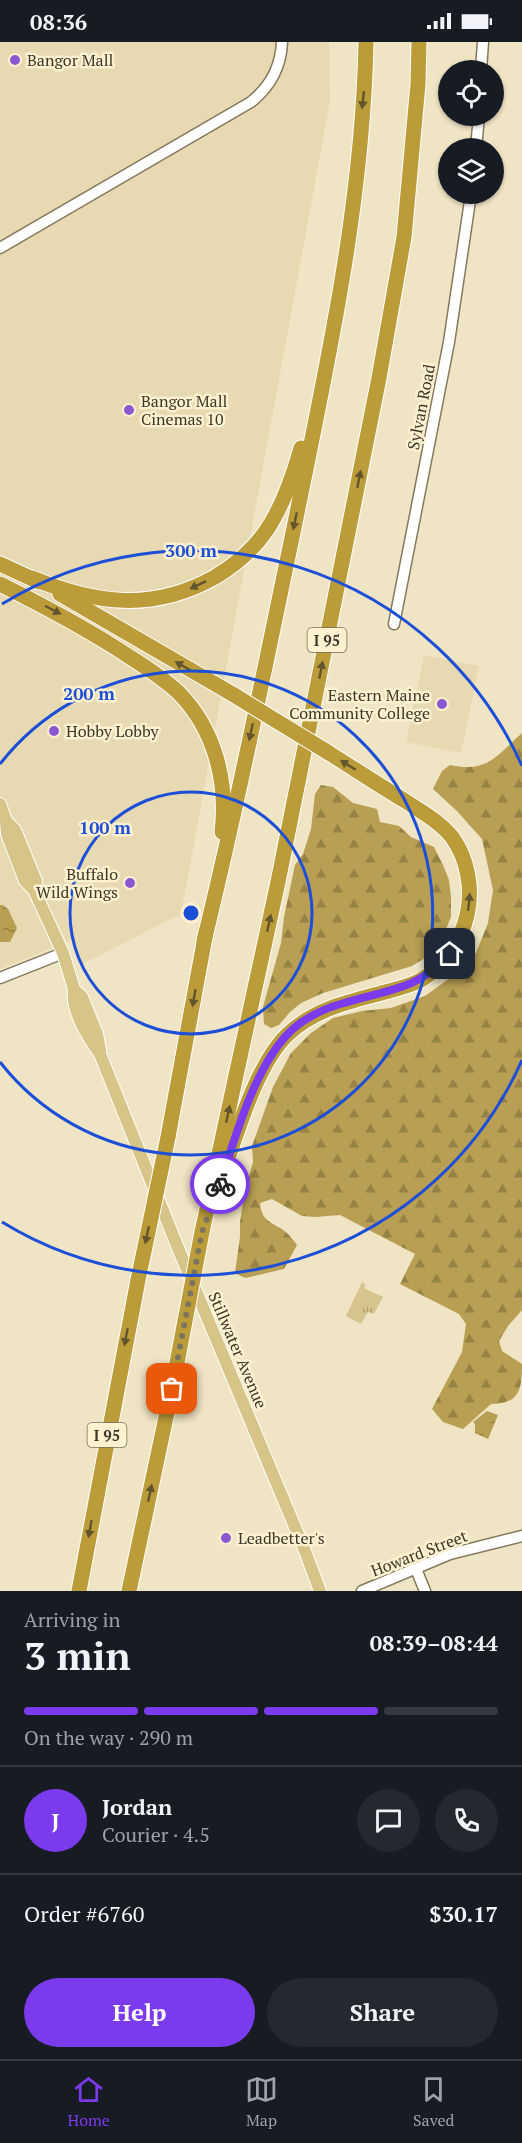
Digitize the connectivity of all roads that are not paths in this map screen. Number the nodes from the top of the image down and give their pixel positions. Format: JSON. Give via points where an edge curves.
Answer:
{"nodes":[{"id":1,"x":282,"y":42,"type":"edge"},
{"id":2,"x":366,"y":42,"type":"edge"},
{"id":3,"x":419,"y":42,"type":"edge"},
{"id":4,"x":483,"y":42,"type":"edge"},
{"id":5,"x":482,"y":60,"type":"edge"},
{"id":6,"x":470,"y":204,"type":"edge"},
{"id":7,"x":0,"y":248,"type":"edge"},
{"id":8,"x":342,"y":279,"type":"junction"},
{"id":9,"x":0,"y":564,"type":"edge"},
{"id":10,"x":32,"y":578,"type":"junction"},
{"id":11,"x":0,"y":584,"type":"edge"},
{"id":12,"x":393,"y":624,"type":"dead end"},
{"id":13,"x":0,"y":804,"type":"edge"},
{"id":14,"x":204,"y":940,"type":"junction"},
{"id":15,"x":63,"y":953,"type":"junction"},
{"id":16,"x":0,"y":978,"type":"edge"},
{"id":17,"x":202,"y":1232,"type":"junction"},
{"id":18,"x":522,"y":1536,"type":"edge"},
{"id":19,"x":416,"y":1569,"type":"junction"},
{"id":20,"x":79,"y":1591,"type":"edge"},
{"id":21,"x":129,"y":1591,"type":"edge"},
{"id":22,"x":320,"y":1591,"type":"edge"},
{"id":23,"x":362,"y":1591,"type":"edge"},
{"id":24,"x":425,"y":1591,"type":"edge"}],
"edges":[{"from":1,"to":7,"type":"street","via":[[274,75],[251,102]]},
{"from":2,"to":8,"type":"highway","number":"I 95","one_way":true,"via":[[365,85]]},
{"from":17,"to":3,"type":"highway","number":"I 95","one_way":true,"via":[[278,882],[379,378],[404,237]]},
{"from":4,"to":5,"type":"street"},
{"from":6,"to":12,"type":"street","name":"Sylvan Road","via":[[449,342]]},
{"from":8,"to":10,"type":"highway","one_way":true,"via":[[296,465],[274,518],[253,548],[202,584],[164,598],[115,601]]},
{"from":8,"to":14,"type":"highway","number":"I 95","one_way":true,"via":[[227,848]]},
{"from":9,"to":10,"type":"highway"},
{"from":17,"to":10,"type":"highway","one_way":true,"bridge":true,"via":[[233,1144],[273,1052],[286,1036],[316,1013],[401,988],[436,969],[450,954],[465,924],[470,891],[468,874],[452,838],[428,816],[234,695]]},
{"from":11,"to":14,"type":"highway","one_way":true,"via":[[69,619],[163,680],[179,694],[204,728],[220,770],[224,814]]},
{"from":13,"to":15,"type":"main road","name":"Stillwater Avenue","via":[[6,821],[15,830],[36,880],[34,890]]},
{"from":14,"to":20,"type":"highway","number":"I 95","one_way":true,"bridge":true},
{"from":15,"to":16,"type":"street"},
{"from":15,"to":22,"type":"main road","name":"Stillwater Avenue","via":[[178,1248]]},
{"from":21,"to":17,"type":"highway","number":"I 95","one_way":true,"bridge":true},
{"from":18,"to":19,"type":"street","name":"Howard Street","via":[[450,1554]]},
{"from":19,"to":23,"type":"street","name":"Howard Street"},
{"from":19,"to":24,"type":"street"}]}
